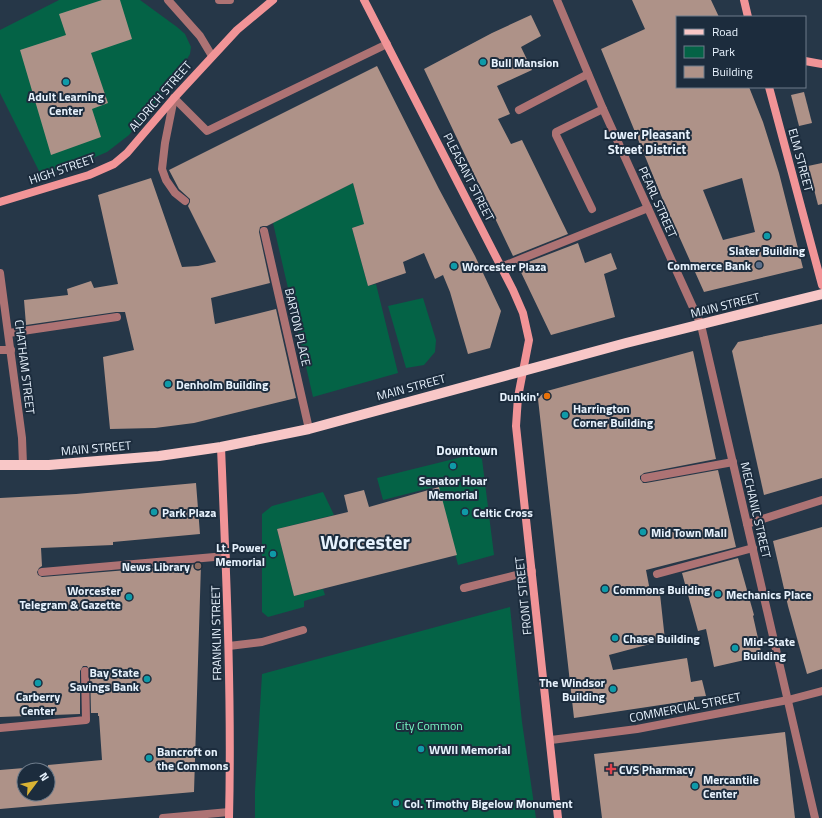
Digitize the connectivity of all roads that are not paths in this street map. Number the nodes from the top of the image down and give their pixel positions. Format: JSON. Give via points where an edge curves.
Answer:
{"nodes":[{"id":1,"x":168,"y":0,"type":"edge"},
{"id":2,"x":219,"y":0,"type":"edge"},
{"id":3,"x":230,"y":0,"type":"edge"},
{"id":4,"x":273,"y":0,"type":"edge"},
{"id":5,"x":364,"y":0,"type":"edge"},
{"id":6,"x":557,"y":0,"type":"edge"},
{"id":7,"x":744,"y":0,"type":"edge"},
{"id":8,"x":748,"y":16,"type":"edge"},
{"id":9,"x":387,"y":44,"type":"junction"},
{"id":10,"x":212,"y":56,"type":"junction"},
{"id":11,"x":806,"y":61,"type":"edge"},
{"id":12,"x":822,"y":64,"type":"edge"},
{"id":13,"x":588,"y":74,"type":"junction"},
{"id":14,"x":769,"y":88,"type":"edge"},
{"id":15,"x":174,"y":98,"type":"junction"},
{"id":16,"x":603,"y":109,"type":"junction"},
{"id":17,"x":518,"y":110,"type":"dead end"},
{"id":18,"x":127,"y":152,"type":"joint"},
{"id":19,"x":185,"y":201,"type":"dead end"},
{"id":20,"x":0,"y":202,"type":"edge"},
{"id":21,"x":648,"y":208,"type":"junction"},
{"id":22,"x":592,"y":209,"type":"dead end"},
{"id":23,"x":264,"y":231,"type":"dead end"},
{"id":24,"x":501,"y":267,"type":"junction"},
{"id":25,"x":0,"y":273,"type":"edge"},
{"id":26,"x":822,"y":285,"type":"edge"},
{"id":27,"x":822,"y":294,"type":"edge"},
{"id":28,"x":117,"y":317,"type":"dead end"},
{"id":29,"x":701,"y":325,"type":"junction"},
{"id":30,"x":9,"y":333,"type":"junction"},
{"id":31,"x":0,"y":350,"type":"edge"},
{"id":32,"x":11,"y":350,"type":"junction"},
{"id":33,"x":523,"y":371,"type":"junction"},
{"id":34,"x":309,"y":429,"type":"junction"},
{"id":35,"x":221,"y":447,"type":"junction"},
{"id":36,"x":733,"y":462,"type":"junction"},
{"id":37,"x":0,"y":465,"type":"edge"},
{"id":38,"x":22,"y":465,"type":"junction"},
{"id":39,"x":645,"y":478,"type":"dead end"},
{"id":40,"x":822,"y":500,"type":"edge"},
{"id":41,"x":747,"y":524,"type":"junction"},
{"id":42,"x":753,"y":548,"type":"junction"},
{"id":43,"x":226,"y":556,"type":"junction"},
{"id":44,"x":532,"y":570,"type":"junction"},
{"id":45,"x":42,"y":572,"type":"dead end"},
{"id":46,"x":657,"y":574,"type":"dead end"},
{"id":47,"x":464,"y":588,"type":"dead end"},
{"id":48,"x":303,"y":630,"type":"dead end"},
{"id":49,"x":229,"y":646,"type":"junction"},
{"id":50,"x":85,"y":671,"type":"dead end"},
{"id":51,"x":822,"y":692,"type":"edge"},
{"id":52,"x":788,"y":700,"type":"junction"},
{"id":53,"x":0,"y":728,"type":"edge"},
{"id":54,"x":551,"y":740,"type":"junction"},
{"id":55,"x":229,"y":815,"type":"edge"},
{"id":56,"x":163,"y":818,"type":"edge"},
{"id":57,"x":558,"y":818,"type":"edge"},
{"id":58,"x":815,"y":818,"type":"edge"}],
"edges":[{"from":1,"to":10,"type":"street","via":[[200,36]]},
{"from":2,"to":3,"type":"street"},
{"from":4,"to":10,"type":"main road","name":"ALDRICH STREET","via":[[237,30]]},
{"from":5,"to":9,"type":"main road","name":"PLEASANT STREET"},
{"from":6,"to":13,"type":"street","name":"PEARL STREET"},
{"from":7,"to":8,"type":"main road"},
{"from":9,"to":15,"type":"street","via":[[207,131]]},
{"from":9,"to":24,"type":"main road","name":"PLEASANT STREET"},
{"from":10,"to":15,"type":"main road","name":"ALDRICH STREET"},
{"from":11,"to":12,"type":"main road"},
{"from":13,"to":16,"type":"street","name":"PEARL STREET"},
{"from":13,"to":17,"type":"street"},
{"from":14,"to":26,"type":"main road","name":"ELM STREET"},
{"from":15,"to":18,"type":"main road","name":"ALDRICH STREET"},
{"from":15,"to":19,"type":"street","via":[[162,169],[175,193]]},
{"from":16,"to":21,"type":"street","name":"PEARL STREET"},
{"from":16,"to":22,"type":"street","via":[[556,132]]},
{"from":18,"to":20,"type":"main road","name":"HIGH STREET","via":[[114,164],[89,174]]},
{"from":21,"to":24,"type":"street"},
{"from":21,"to":29,"type":"street","name":"PEARL STREET"},
{"from":23,"to":34,"type":"street","name":"BARTON PLACE"},
{"from":24,"to":33,"type":"main road","name":"PLEASANT STREET","via":[[519,302],[528,334]]},
{"from":25,"to":30,"type":"street","name":"CHATHAM STREET"},
{"from":27,"to":29,"type":"main road","name":"MAIN STREET"},
{"from":28,"to":30,"type":"street"},
{"from":29,"to":33,"type":"main road","name":"MAIN STREET"},
{"from":29,"to":36,"type":"street","name":"MECHANIC STREET"},
{"from":30,"to":32,"type":"street","name":"CHATHAM STREET"},
{"from":31,"to":32,"type":"street"},
{"from":32,"to":38,"type":"street","name":"CHATHAM STREET","via":[[22,438]]},
{"from":33,"to":34,"type":"main road","name":"MAIN STREET"},
{"from":33,"to":44,"type":"main road","name":"FRONT STREET","via":[[516,426]]},
{"from":34,"to":35,"type":"main road","name":"MAIN STREET"},
{"from":35,"to":38,"type":"main road","name":"MAIN STREET","via":[[159,456]]},
{"from":35,"to":43,"type":"main road","name":"FRANKLIN STREET"},
{"from":36,"to":39,"type":"street"},
{"from":36,"to":41,"type":"street","name":"MECHANIC STREET"},
{"from":37,"to":38,"type":"main road","name":"MAIN STREET"},
{"from":40,"to":41,"type":"street"},
{"from":41,"to":42,"type":"street","name":"MECHANIC STREET"},
{"from":42,"to":46,"type":"street"},
{"from":42,"to":52,"type":"street","name":"MECHANIC STREET"},
{"from":43,"to":45,"type":"street"},
{"from":43,"to":49,"type":"main road","name":"FRANKLIN STREET"},
{"from":44,"to":47,"type":"street"},
{"from":44,"to":54,"type":"main road","name":"FRONT STREET"},
{"from":48,"to":49,"type":"street","via":[[262,642]]},
{"from":49,"to":55,"type":"main road","name":"FRANKLIN STREET"},
{"from":50,"to":53,"type":"street","via":[[86,720]]},
{"from":51,"to":52,"type":"street","name":"COMMERCIAL STREET"},
{"from":52,"to":54,"type":"street","name":"COMMERCIAL STREET","via":[[637,729]]},
{"from":52,"to":58,"type":"street","name":"MECHANIC STREET"},
{"from":54,"to":57,"type":"main road","name":"FRONT STREET"},
{"from":55,"to":56,"type":"street"}]}
